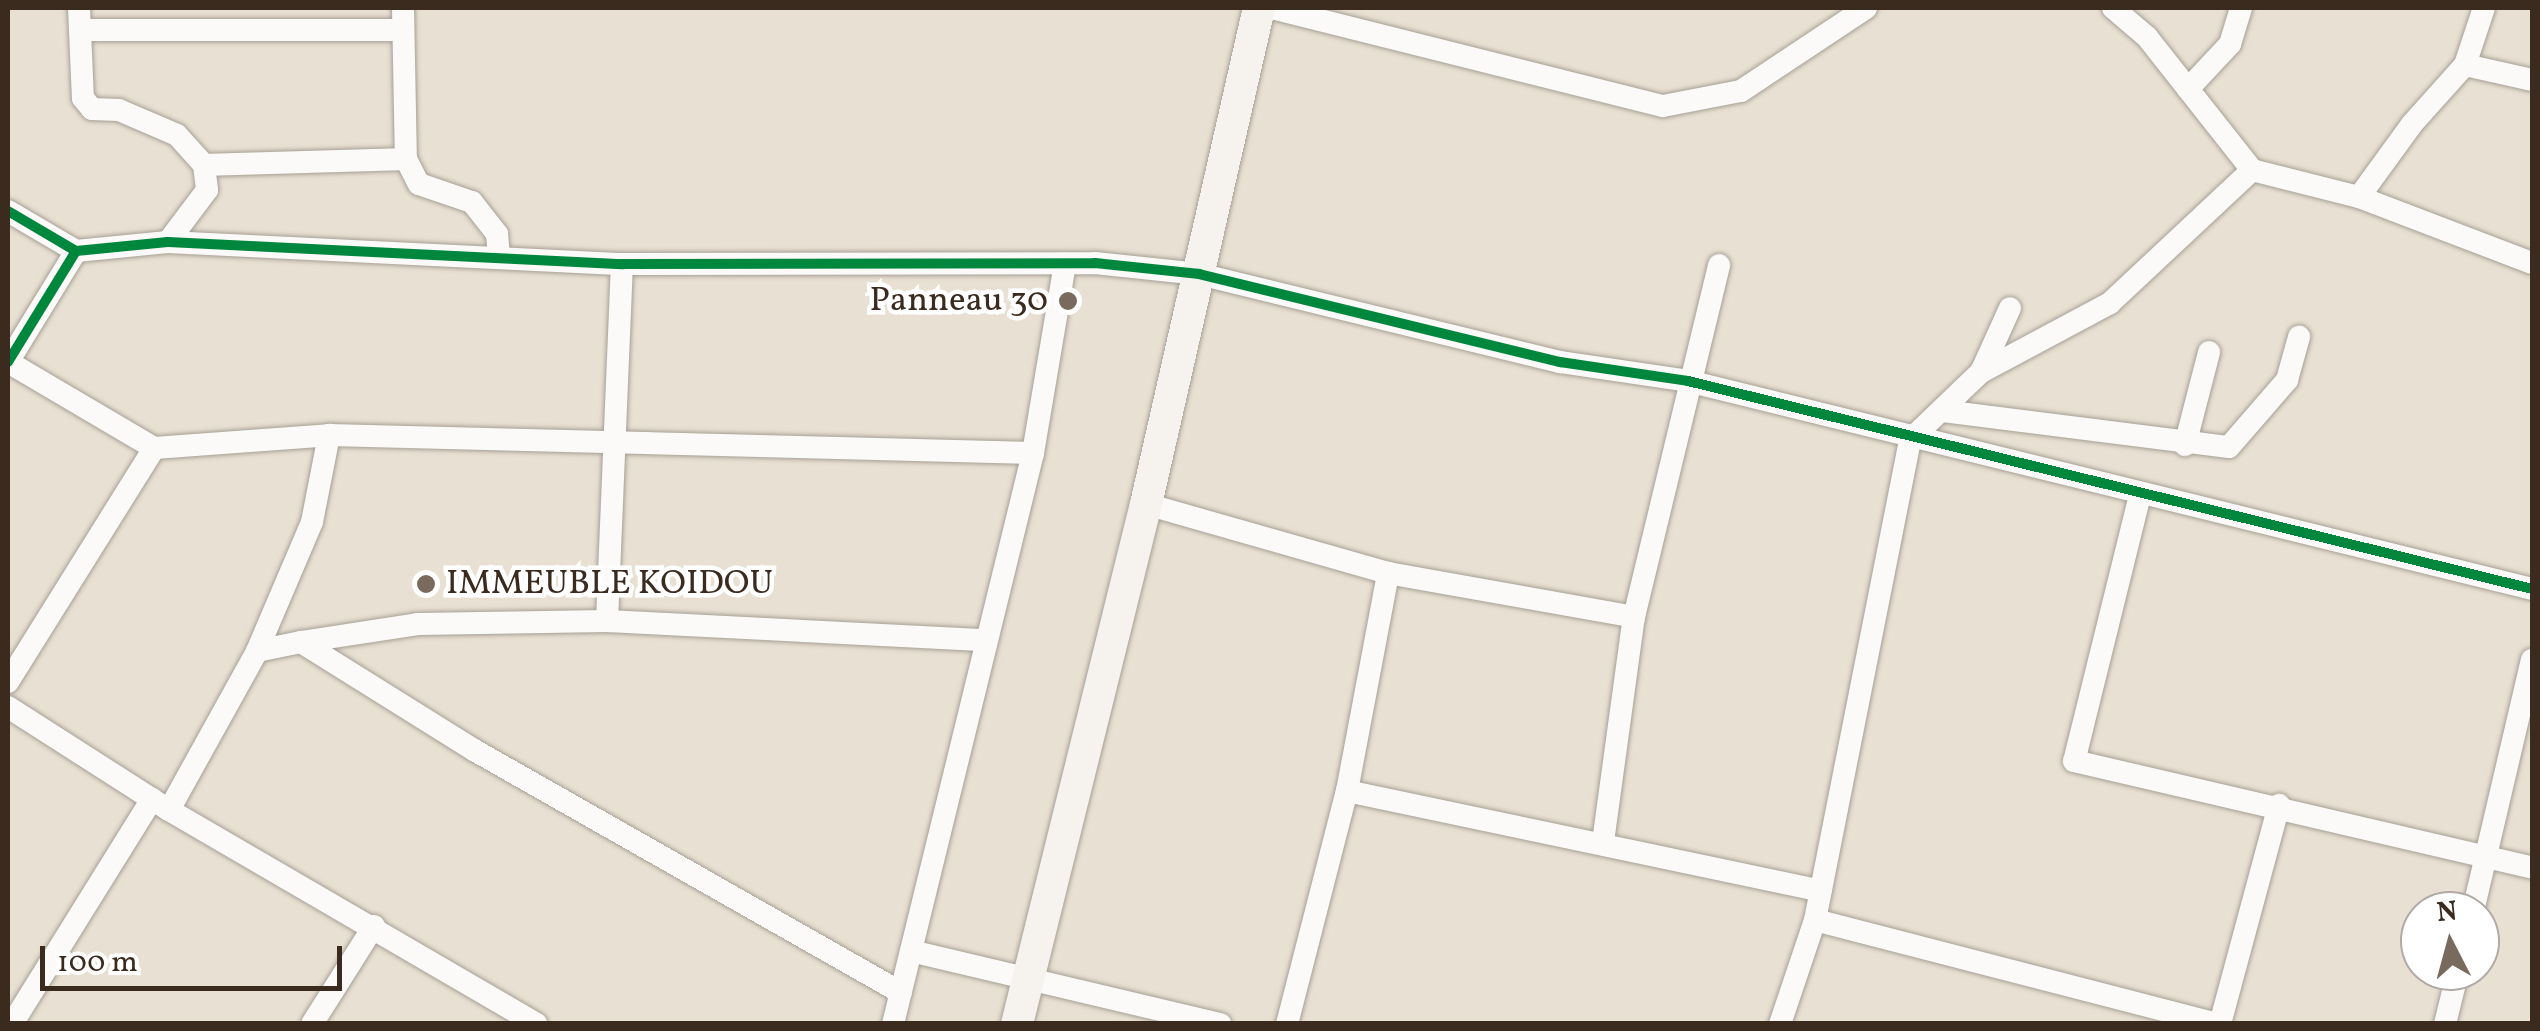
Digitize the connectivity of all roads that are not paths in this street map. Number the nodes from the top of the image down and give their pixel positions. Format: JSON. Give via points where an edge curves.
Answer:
{"nodes":[{"id":1,"x":1258,"y":8,"type":"edge"},
{"id":2,"x":1272,"y":8,"type":"edge"},
{"id":3,"x":1866,"y":8,"type":"edge"},
{"id":4,"x":2113,"y":8,"type":"edge"},
{"id":5,"x":2241,"y":8,"type":"edge"},
{"id":6,"x":2484,"y":8,"type":"edge"},
{"id":7,"x":80,"y":18,"type":"edge"},
{"id":8,"x":403,"y":19,"type":"edge"},
{"id":9,"x":2465,"y":65,"type":"junction"},
{"id":10,"x":2532,"y":80,"type":"edge"},
{"id":11,"x":2188,"y":89,"type":"junction"},
{"id":12,"x":406,"y":159,"type":"junction"},
{"id":13,"x":204,"y":165,"type":"junction"},
{"id":14,"x":2252,"y":170,"type":"junction"},
{"id":15,"x":2360,"y":197,"type":"junction"},
{"id":16,"x":8,"y":211,"type":"edge"},
{"id":17,"x":168,"y":242,"type":"junction"},
{"id":18,"x":76,"y":251,"type":"junction"},
{"id":19,"x":499,"y":255,"type":"junction"},
{"id":20,"x":2532,"y":263,"type":"edge"},
{"id":21,"x":622,"y":264,"type":"junction"},
{"id":22,"x":1065,"y":264,"type":"junction"},
{"id":23,"x":1719,"y":264,"type":"dead end"},
{"id":24,"x":1198,"y":274,"type":"junction"},
{"id":25,"x":2010,"y":308,"type":"dead end"},
{"id":26,"x":2299,"y":337,"type":"dead end"},
{"id":27,"x":2209,"y":352,"type":"dead end"},
{"id":28,"x":8,"y":362,"type":"edge"},
{"id":29,"x":1981,"y":372,"type":"junction"},
{"id":30,"x":1686,"y":381,"type":"junction"},
{"id":31,"x":1943,"y":411,"type":"junction"},
{"id":32,"x":329,"y":434,"type":"junction"},
{"id":33,"x":613,"y":439,"type":"junction"},
{"id":34,"x":1910,"y":440,"type":"junction"},
{"id":35,"x":2185,"y":445,"type":"junction"},
{"id":36,"x":154,"y":448,"type":"junction"},
{"id":37,"x":1033,"y":453,"type":"junction"},
{"id":38,"x":2140,"y":496,"type":"junction"},
{"id":39,"x":1146,"y":504,"type":"junction"},
{"id":40,"x":1388,"y":573,"type":"junction"},
{"id":41,"x":2532,"y":588,"type":"edge"},
{"id":42,"x":1634,"y":617,"type":"junction"},
{"id":43,"x":607,"y":621,"type":"junction"},
{"id":44,"x":986,"y":640,"type":"junction"},
{"id":45,"x":301,"y":642,"type":"junction"},
{"id":46,"x":257,"y":651,"type":"junction"},
{"id":47,"x":2532,"y":660,"type":"edge"},
{"id":48,"x":8,"y":682,"type":"edge"},
{"id":49,"x":8,"y":707,"type":"edge"},
{"id":50,"x":1347,"y":791,"type":"junction"},
{"id":51,"x":160,"y":804,"type":"junction"},
{"id":52,"x":2279,"y":805,"type":"junction"},
{"id":53,"x":1602,"y":842,"type":"junction"},
{"id":54,"x":2486,"y":857,"type":"junction"},
{"id":55,"x":2532,"y":868,"type":"edge"},
{"id":56,"x":1821,"y":891,"type":"junction"},
{"id":57,"x":2477,"y":891,"type":"edge"},
{"id":58,"x":1815,"y":920,"type":"junction"},
{"id":59,"x":374,"y":926,"type":"junction"},
{"id":60,"x":910,"y":951,"type":"junction"},
{"id":61,"x":1027,"y":982,"type":"junction"},
{"id":62,"x":2453,"y":991,"type":"edge"},
{"id":63,"x":901,"y":992,"type":"junction"},
{"id":64,"x":12,"y":1024,"type":"edge"},
{"id":65,"x":312,"y":1024,"type":"edge"},
{"id":66,"x":536,"y":1024,"type":"edge"},
{"id":67,"x":892,"y":1024,"type":"edge"},
{"id":68,"x":1017,"y":1024,"type":"edge"},
{"id":69,"x":1221,"y":1024,"type":"edge"},
{"id":70,"x":1287,"y":1024,"type":"edge"},
{"id":71,"x":1780,"y":1024,"type":"edge"},
{"id":72,"x":2218,"y":1024,"type":"edge"},
{"id":73,"x":2445,"y":1024,"type":"edge"}],
"edges":[{"from":1,"to":24,"type":"street"},
{"from":2,"to":3,"type":"street","via":[[1663,106],[1741,91]]},
{"from":4,"to":11,"type":"street","via":[[2147,37]]},
{"from":5,"to":11,"type":"street","via":[[2230,44]]},
{"from":6,"to":9,"type":"street"},
{"from":7,"to":8,"type":"street"},
{"from":7,"to":13,"type":"street","via":[[83,98],[92,109],[119,110],[177,135]]},
{"from":8,"to":12,"type":"street"},
{"from":9,"to":10,"type":"street"},
{"from":9,"to":15,"type":"street"},
{"from":11,"to":14,"type":"street"},
{"from":12,"to":13,"type":"street"},
{"from":12,"to":19,"type":"street","via":[[419,184],[472,202],[496,234]]},
{"from":13,"to":17,"type":"street","via":[[207,190]]},
{"from":14,"to":15,"type":"street"},
{"from":14,"to":29,"type":"street","via":[[2110,303]]},
{"from":15,"to":20,"type":"street"},
{"from":16,"to":18,"type":"street"},
{"from":17,"to":18,"type":"street"},
{"from":17,"to":19,"type":"street"},
{"from":18,"to":28,"type":"street"},
{"from":19,"to":21,"type":"street"},
{"from":21,"to":22,"type":"street"},
{"from":21,"to":33,"type":"street"},
{"from":22,"to":24,"type":"street"},
{"from":22,"to":37,"type":"street"},
{"from":23,"to":30,"type":"street"},
{"from":24,"to":30,"type":"street","via":[[1560,362]]},
{"from":24,"to":39,"type":"street"},
{"from":25,"to":29,"type":"street"},
{"from":26,"to":35,"type":"street","via":[[2286,380],[2239,441],[2220,448]]},
{"from":27,"to":35,"type":"street"},
{"from":28,"to":36,"type":"street"},
{"from":29,"to":31,"type":"street"},
{"from":30,"to":34,"type":"street"},
{"from":30,"to":42,"type":"street"},
{"from":31,"to":34,"type":"street"},
{"from":31,"to":35,"type":"street"},
{"from":32,"to":33,"type":"street"},
{"from":32,"to":36,"type":"street"},
{"from":32,"to":46,"type":"street","via":[[312,522]]},
{"from":33,"to":37,"type":"street"},
{"from":33,"to":43,"type":"street"},
{"from":34,"to":38,"type":"street"},
{"from":34,"to":56,"type":"street"},
{"from":36,"to":48,"type":"street"},
{"from":37,"to":44,"type":"street"},
{"from":38,"to":41,"type":"street"},
{"from":38,"to":52,"type":"street","via":[[2072,758]]},
{"from":39,"to":40,"type":"street"},
{"from":39,"to":61,"type":"street"},
{"from":40,"to":42,"type":"street"},
{"from":40,"to":50,"type":"street"},
{"from":42,"to":53,"type":"street"},
{"from":43,"to":44,"type":"street"},
{"from":43,"to":45,"type":"street","via":[[418,624]]},
{"from":44,"to":60,"type":"street"},
{"from":45,"to":46,"type":"street"},
{"from":45,"to":63,"type":"street","via":[[474,750]]},
{"from":46,"to":51,"type":"street"},
{"from":47,"to":54,"type":"street"},
{"from":49,"to":51,"type":"street"},
{"from":50,"to":53,"type":"street"},
{"from":50,"to":70,"type":"street"},
{"from":51,"to":59,"type":"street"},
{"from":51,"to":64,"type":"street"},
{"from":52,"to":54,"type":"street"},
{"from":52,"to":72,"type":"street"},
{"from":53,"to":56,"type":"street"},
{"from":54,"to":55,"type":"street"},
{"from":54,"to":57,"type":"street"},
{"from":56,"to":58,"type":"street"},
{"from":58,"to":71,"type":"street"},
{"from":58,"to":72,"type":"street"},
{"from":59,"to":65,"type":"street"},
{"from":59,"to":66,"type":"street"},
{"from":60,"to":61,"type":"street"},
{"from":60,"to":63,"type":"street"},
{"from":61,"to":68,"type":"street"},
{"from":61,"to":69,"type":"street"},
{"from":62,"to":73,"type":"street"},
{"from":63,"to":67,"type":"street"}]}
